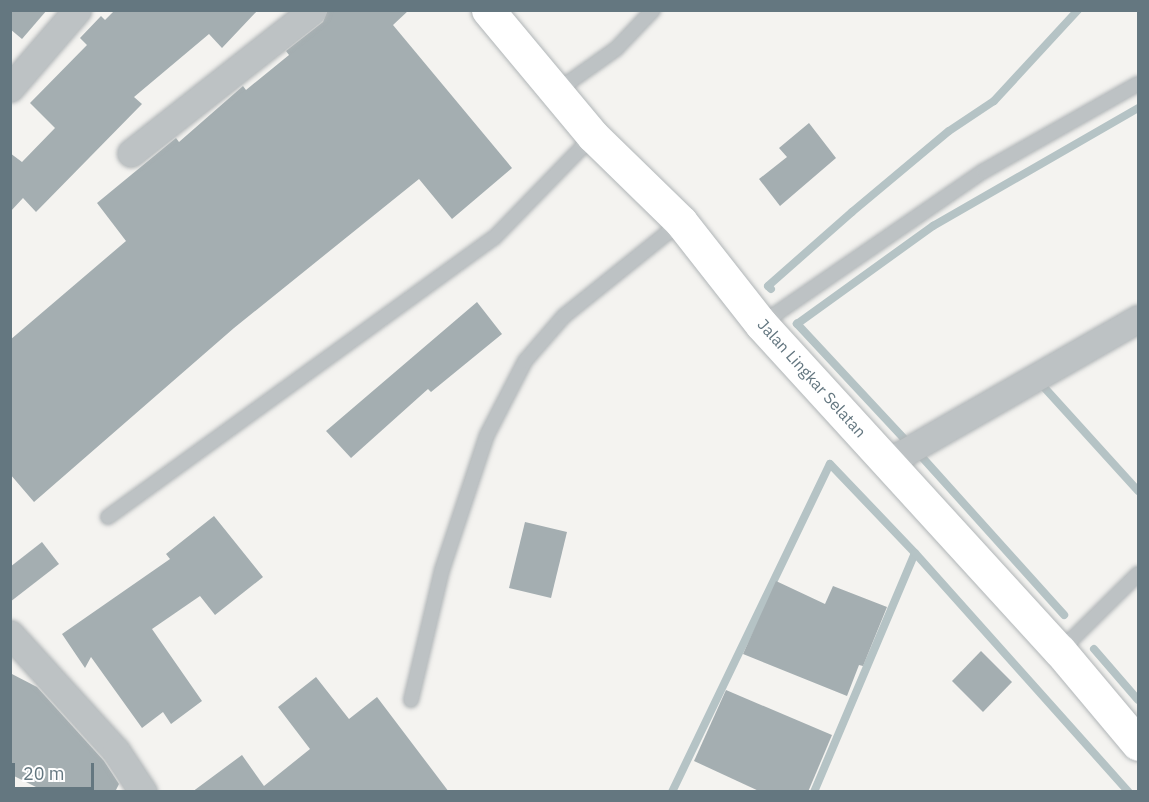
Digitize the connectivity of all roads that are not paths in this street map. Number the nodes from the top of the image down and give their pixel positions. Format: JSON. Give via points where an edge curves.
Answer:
{"nodes":[{"id":1,"x":76,"y":10,"type":"edge"},
{"id":2,"x":313,"y":10,"type":"edge"},
{"id":3,"x":488,"y":10,"type":"edge"},
{"id":4,"x":653,"y":10,"type":"edge"},
{"id":5,"x":1138,"y":84,"type":"edge"},
{"id":6,"x":10,"y":88,"type":"edge"},
{"id":7,"x":558,"y":90,"type":"junction"},
{"id":8,"x":593,"y":136,"type":"junction"},
{"id":9,"x":131,"y":153,"type":"dead end"},
{"id":10,"x":681,"y":222,"type":"junction"},
{"id":11,"x":1138,"y":319,"type":"edge"},
{"id":12,"x":761,"y":324,"type":"junction"},
{"id":13,"x":888,"y":462,"type":"junction"},
{"id":14,"x":108,"y":517,"type":"dead end"},
{"id":15,"x":1138,"y":574,"type":"edge"},
{"id":16,"x":10,"y":634,"type":"edge"},
{"id":17,"x":1060,"y":651,"type":"junction"},
{"id":18,"x":411,"y":700,"type":"dead end"},
{"id":19,"x":1138,"y":744,"type":"edge"},
{"id":20,"x":143,"y":792,"type":"edge"}],
"edges":[{"from":1,"to":6,"type":"street"},
{"from":2,"to":9,"type":"street"},
{"from":3,"to":7,"type":"highway","name":"Jalan Lingkar Selatan"},
{"from":4,"to":7,"type":"lane","via":[[616,49]]},
{"from":5,"to":12,"type":"lane","via":[[984,171]]},
{"from":7,"to":8,"type":"highway","name":"Jalan Lingkar Selatan"},
{"from":8,"to":10,"type":"highway","name":"Jalan Lingkar Selatan"},
{"from":8,"to":14,"type":"lane","via":[[494,238]]},
{"from":10,"to":12,"type":"highway","name":"Jalan Lingkar Selatan"},
{"from":10,"to":18,"type":"lane","via":[[564,316],[525,361],[487,435],[442,570]]},
{"from":11,"to":13,"type":"street"},
{"from":12,"to":13,"type":"highway","name":"Jalan Lingkar Selatan"},
{"from":13,"to":17,"type":"highway","name":"Jalan Lingkar Selatan"},
{"from":15,"to":17,"type":"lane"},
{"from":16,"to":20,"type":"street","via":[[116,751]]},
{"from":17,"to":19,"type":"highway","name":"Jalan Lingkar Selatan"}]}
